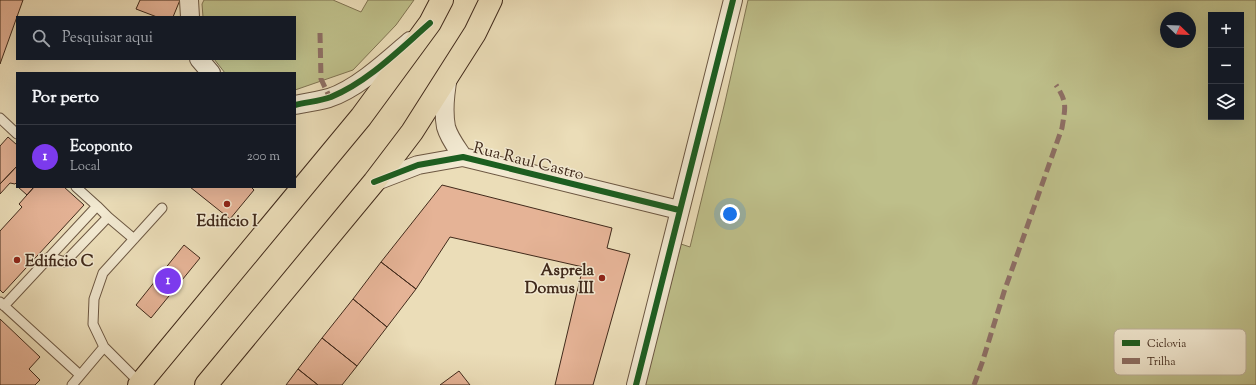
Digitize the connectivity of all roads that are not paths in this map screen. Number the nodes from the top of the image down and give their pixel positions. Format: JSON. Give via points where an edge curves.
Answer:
{"nodes":[{"id":1,"x":189,"y":0,"type":"edge"},
{"id":2,"x":442,"y":0,"type":"edge"},
{"id":3,"x":491,"y":0,"type":"edge"},
{"id":4,"x":733,"y":0,"type":"edge"},
{"id":5,"x":190,"y":16,"type":"edge"},
{"id":6,"x":430,"y":23,"type":"junction"},
{"id":7,"x":200,"y":60,"type":"edge"},
{"id":8,"x":210,"y":72,"type":"edge"},
{"id":9,"x":449,"y":73,"type":"junction"},
{"id":10,"x":296,"y":105,"type":"edge"},
{"id":11,"x":0,"y":118,"type":"edge"},
{"id":12,"x":16,"y":133,"type":"edge"},
{"id":13,"x":463,"y":157,"type":"junction"},
{"id":14,"x":374,"y":182,"type":"junction"},
{"id":15,"x":77,"y":188,"type":"edge"},
{"id":16,"x":97,"y":206,"type":"junction"},
{"id":17,"x":162,"y":208,"type":"dead end"},
{"id":18,"x":679,"y":210,"type":"junction"},
{"id":19,"x":108,"y":217,"type":"junction"},
{"id":20,"x":134,"y":239,"type":"junction"},
{"id":21,"x":49,"y":258,"type":"junction"},
{"id":22,"x":2,"y":304,"type":"edge"},
{"id":23,"x":104,"y":347,"type":"junction"},
{"id":24,"x":80,"y":375,"type":"junction"},
{"id":25,"x":140,"y":384,"type":"edge"},
{"id":26,"x":72,"y":385,"type":"edge"},
{"id":27,"x":206,"y":385,"type":"edge"},
{"id":28,"x":636,"y":385,"type":"edge"}],
"edges":[{"from":1,"to":5,"type":"street"},
{"from":2,"to":6,"type":"main road"},
{"from":3,"to":9,"type":"main road"},
{"from":4,"to":18,"type":"street"},
{"from":6,"to":10,"type":"street","via":[[381,66],[350,88],[330,98]]},
{"from":6,"to":25,"type":"main road","via":[[361,117]]},
{"from":7,"to":8,"type":"street"},
{"from":9,"to":13,"type":"street","name":"Rua Raul Castro","via":[[444,106],[446,127]]},
{"from":9,"to":14,"type":"main road","via":[[412,132]]},
{"from":11,"to":12,"type":"lane"},
{"from":13,"to":14,"type":"street","name":"Rua Raul Castro","via":[[418,165]]},
{"from":13,"to":18,"type":"street","name":"Rua Raul Castro"},
{"from":14,"to":27,"type":"main road"},
{"from":15,"to":16,"type":"lane"},
{"from":16,"to":19,"type":"lane"},
{"from":16,"to":21,"type":"lane"},
{"from":17,"to":20,"type":"lane"},
{"from":18,"to":28,"type":"street"},
{"from":19,"to":20,"type":"lane"},
{"from":19,"to":21,"type":"lane","via":[[65,262]]},
{"from":20,"to":23,"type":"lane","via":[[103,273],[94,299],[93,324]]},
{"from":21,"to":22,"type":"lane"},
{"from":22,"to":24,"type":"lane"},
{"from":23,"to":24,"type":"lane"},
{"from":23,"to":25,"type":"lane"},
{"from":24,"to":26,"type":"lane"}]}
